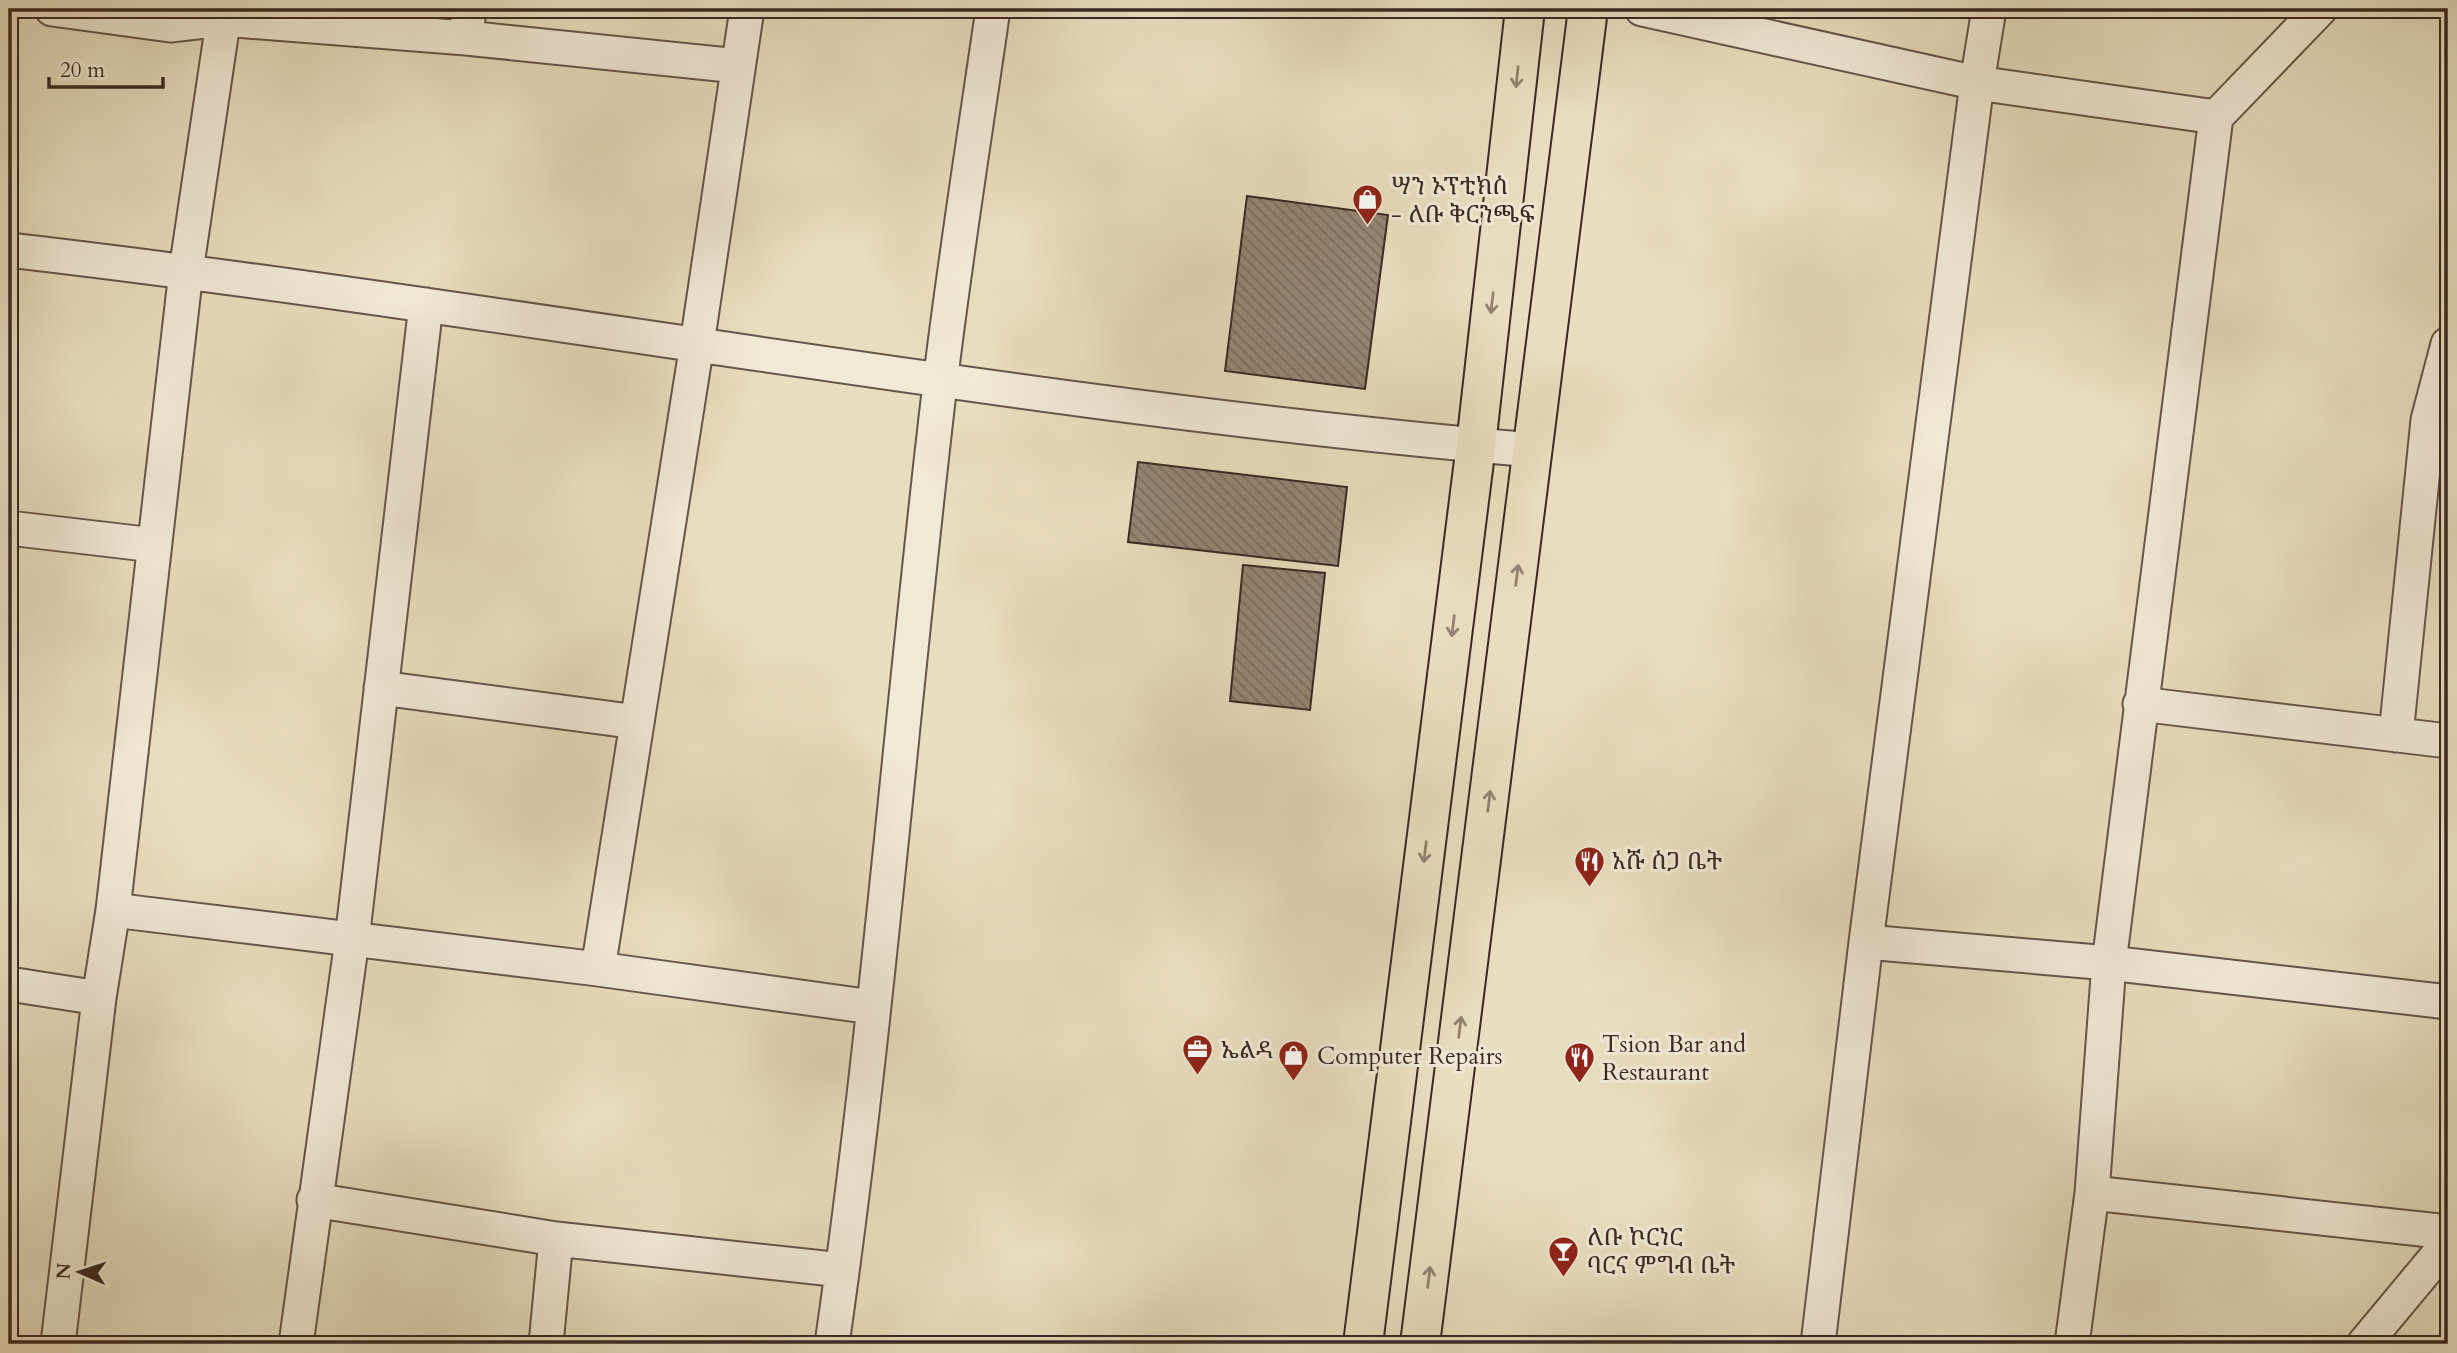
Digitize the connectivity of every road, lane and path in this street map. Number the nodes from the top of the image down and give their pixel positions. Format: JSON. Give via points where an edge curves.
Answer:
{"nodes":[{"id":1,"x":52,"y":9,"type":"edge"},
{"id":2,"x":747,"y":9,"type":"edge"},
{"id":3,"x":993,"y":9,"type":"edge"},
{"id":4,"x":1525,"y":9,"type":"edge"},
{"id":5,"x":1588,"y":9,"type":"edge"},
{"id":6,"x":1643,"y":9,"type":"edge"},
{"id":7,"x":1989,"y":9,"type":"edge"},
{"id":8,"x":2320,"y":9,"type":"edge"},
{"id":9,"x":224,"y":14,"type":"edge"},
{"id":10,"x":468,"y":23,"type":"edge"},
{"id":11,"x":738,"y":66,"type":"junction"},
{"id":12,"x":1977,"y":83,"type":"junction"},
{"id":13,"x":2216,"y":117,"type":"junction"},
{"id":14,"x":9,"y":250,"type":"edge"},
{"id":15,"x":186,"y":271,"type":"junction"},
{"id":16,"x":426,"y":305,"type":"junction"},
{"id":17,"x":697,"y":344,"type":"junction"},
{"id":18,"x":2448,"y":344,"type":"edge"},
{"id":19,"x":940,"y":380,"type":"junction"},
{"id":20,"x":1476,"y":445,"type":"junction"},
{"id":21,"x":1533,"y":450,"type":"junction"},
{"id":22,"x":9,"y":528,"type":"edge"},
{"id":23,"x":154,"y":545,"type":"junction"},
{"id":24,"x":381,"y":688,"type":"junction"},
{"id":25,"x":2140,"y":704,"type":"junction"},
{"id":26,"x":636,"y":722,"type":"junction"},
{"id":27,"x":2396,"y":735,"type":"junction"},
{"id":28,"x":2448,"y":741,"type":"edge"},
{"id":29,"x":113,"y":910,"type":"junction"},
{"id":30,"x":352,"y":940,"type":"junction"},
{"id":31,"x":1866,"y":942,"type":"junction"},
{"id":32,"x":2109,"y":964,"type":"junction"},
{"id":33,"x":598,"y":969,"type":"junction"},
{"id":34,"x":9,"y":984,"type":"edge"},
{"id":35,"x":99,"y":998,"type":"junction"},
{"id":36,"x":2448,"y":1002,"type":"edge"},
{"id":37,"x":872,"y":1007,"type":"junction"},
{"id":38,"x":2092,"y":1193,"type":"junction"},
{"id":39,"x":314,"y":1200,"type":"junction"},
{"id":40,"x":2448,"y":1232,"type":"edge"},
{"id":41,"x":556,"y":1239,"type":"junction"},
{"id":42,"x":2448,"y":1243,"type":"edge"},
{"id":43,"x":842,"y":1270,"type":"junction"},
{"id":44,"x":58,"y":1344,"type":"edge"},
{"id":45,"x":296,"y":1344,"type":"edge"},
{"id":46,"x":546,"y":1344,"type":"edge"},
{"id":47,"x":832,"y":1344,"type":"edge"},
{"id":48,"x":1363,"y":1344,"type":"edge"},
{"id":49,"x":1420,"y":1344,"type":"edge"},
{"id":50,"x":1818,"y":1344,"type":"edge"},
{"id":51,"x":2072,"y":1344,"type":"edge"},
{"id":52,"x":2364,"y":1344,"type":"edge"}],
"edges":[{"from":1,"to":9,"type":"street","via":[[170,25]]},
{"from":2,"to":11,"type":"street"},
{"from":3,"to":19,"type":"street"},
{"from":4,"to":20,"type":"main road","one_way":true},
{"from":5,"to":21,"type":"main road"},
{"from":6,"to":12,"type":"street"},
{"from":7,"to":12,"type":"street"},
{"from":8,"to":13,"type":"street"},
{"from":9,"to":10,"type":"street"},
{"from":9,"to":15,"type":"street"},
{"from":10,"to":11,"type":"street"},
{"from":11,"to":17,"type":"street"},
{"from":12,"to":13,"type":"street"},
{"from":12,"to":31,"type":"street"},
{"from":13,"to":25,"type":"street"},
{"from":14,"to":15,"type":"street"},
{"from":15,"to":16,"type":"street"},
{"from":15,"to":23,"type":"street"},
{"from":16,"to":17,"type":"street"},
{"from":16,"to":24,"type":"street"},
{"from":17,"to":19,"type":"street"},
{"from":17,"to":26,"type":"street"},
{"from":18,"to":27,"type":"street","via":[[2428,420]]},
{"from":19,"to":20,"type":"street","via":[[1129,407]]},
{"from":19,"to":37,"type":"street"},
{"from":20,"to":21,"type":"street"},
{"from":20,"to":48,"type":"main road","one_way":true},
{"from":49,"to":21,"type":"main road","one_way":true},
{"from":22,"to":23,"type":"street"},
{"from":23,"to":29,"type":"street"},
{"from":24,"to":26,"type":"street"},
{"from":24,"to":30,"type":"street"},
{"from":25,"to":27,"type":"street"},
{"from":25,"to":32,"type":"street"},
{"from":26,"to":33,"type":"street"},
{"from":27,"to":28,"type":"street"},
{"from":29,"to":30,"type":"street"},
{"from":29,"to":35,"type":"street"},
{"from":30,"to":33,"type":"street"},
{"from":30,"to":39,"type":"street"},
{"from":31,"to":32,"type":"street"},
{"from":31,"to":50,"type":"street"},
{"from":32,"to":36,"type":"street"},
{"from":32,"to":38,"type":"street"},
{"from":33,"to":37,"type":"street"},
{"from":34,"to":35,"type":"street"},
{"from":35,"to":44,"type":"street"},
{"from":37,"to":43,"type":"street"},
{"from":38,"to":40,"type":"street"},
{"from":38,"to":51,"type":"street"},
{"from":39,"to":41,"type":"street"},
{"from":39,"to":45,"type":"street"},
{"from":41,"to":43,"type":"street"},
{"from":41,"to":46,"type":"street"},
{"from":42,"to":52,"type":"street"},
{"from":43,"to":47,"type":"street"}]}
